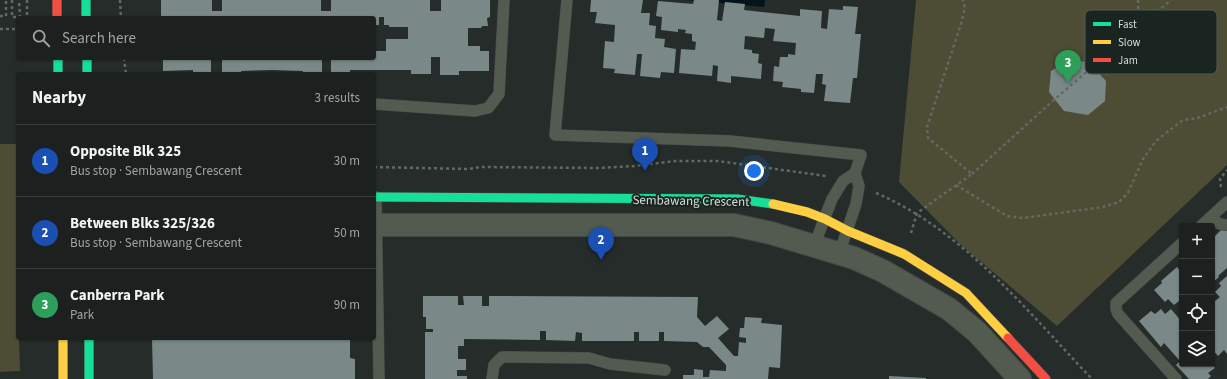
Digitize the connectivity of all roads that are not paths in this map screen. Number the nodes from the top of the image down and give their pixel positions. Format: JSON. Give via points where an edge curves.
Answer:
{"nodes":[{"id":1,"x":57,"y":0,"type":"edge"},
{"id":2,"x":86,"y":0,"type":"edge"},
{"id":3,"x":504,"y":0,"type":"edge"},
{"id":4,"x":567,"y":0,"type":"edge"},
{"id":5,"x":58,"y":16,"type":"edge"},
{"id":6,"x":86,"y":16,"type":"edge"},
{"id":7,"x":58,"y":60,"type":"edge"},
{"id":8,"x":86,"y":60,"type":"edge"},
{"id":9,"x":58,"y":72,"type":"edge"},
{"id":10,"x":87,"y":72,"type":"edge"},
{"id":11,"x":376,"y":104,"type":"edge"},
{"id":12,"x":855,"y":173,"type":"junction"},
{"id":13,"x":376,"y":197,"type":"edge"},
{"id":14,"x":1227,"y":202,"type":"edge"},
{"id":15,"x":1210,"y":218,"type":"junction"},
{"id":16,"x":825,"y":219,"type":"junction"},
{"id":17,"x":1204,"y":223,"type":"edge"},
{"id":18,"x":376,"y":225,"type":"edge"},
{"id":19,"x":1226,"y":225,"type":"dead end"},
{"id":20,"x":848,"y":231,"type":"junction"},
{"id":21,"x":814,"y":246,"type":"junction"},
{"id":22,"x":1179,"y":246,"type":"edge"},
{"id":23,"x":840,"y":254,"type":"junction"},
{"id":24,"x":376,"y":264,"type":"edge"},
{"id":25,"x":63,"y":340,"type":"edge"},
{"id":26,"x":89,"y":340,"type":"edge"},
{"id":27,"x":665,"y":370,"type":"dead end"},
{"id":28,"x":63,"y":379,"type":"edge"},
{"id":29,"x":89,"y":379,"type":"edge"},
{"id":30,"x":379,"y":379,"type":"edge"},
{"id":31,"x":492,"y":379,"type":"edge"},
{"id":32,"x":1020,"y":379,"type":"edge"},
{"id":33,"x":1046,"y":379,"type":"edge"},
{"id":34,"x":1176,"y":379,"type":"edge"}],
"edges":[{"from":1,"to":5,"type":"street"},
{"from":2,"to":6,"type":"street"},
{"from":3,"to":11,"type":"lane","via":[[499,94],[488,108],[475,111]]},
{"from":4,"to":12,"type":"lane","via":[[555,135],[730,141],[861,155]]},
{"from":7,"to":9,"type":"street"},
{"from":8,"to":10,"type":"street"},
{"from":12,"to":16,"type":"lane","via":[[843,181],[832,199]]},
{"from":12,"to":20,"type":"lane","via":[[859,186]]},
{"from":13,"to":16,"type":"street","name":"Sembawang Crescent","via":[[737,199],[768,203]]},
{"from":14,"to":15,"type":"lane"},
{"from":15,"to":17,"type":"lane"},
{"from":15,"to":19,"type":"lane"},
{"from":16,"to":20,"type":"street","name":"Sembawang Crescent"},
{"from":16,"to":21,"type":"lane"},
{"from":18,"to":21,"type":"street","name":"Sembawang Crescent","via":[[734,225]]},
{"from":20,"to":23,"type":"lane"},
{"from":20,"to":33,"type":"street","name":"Sembawang Crescent","via":[[904,254],[966,294]]},
{"from":21,"to":23,"type":"street","name":"Sembawang Crescent"},
{"from":22,"to":34,"type":"lane","via":[[1116,303],[1118,314]]},
{"from":23,"to":32,"type":"street","name":"Sembawang Crescent","via":[[883,270],[949,309],[977,332]]},
{"from":24,"to":30,"type":"lane"},
{"from":25,"to":28,"type":"street"},
{"from":26,"to":29,"type":"street"},
{"from":27,"to":31,"type":"lane","via":[[610,364],[589,358],[502,357],[494,365]]}]}
